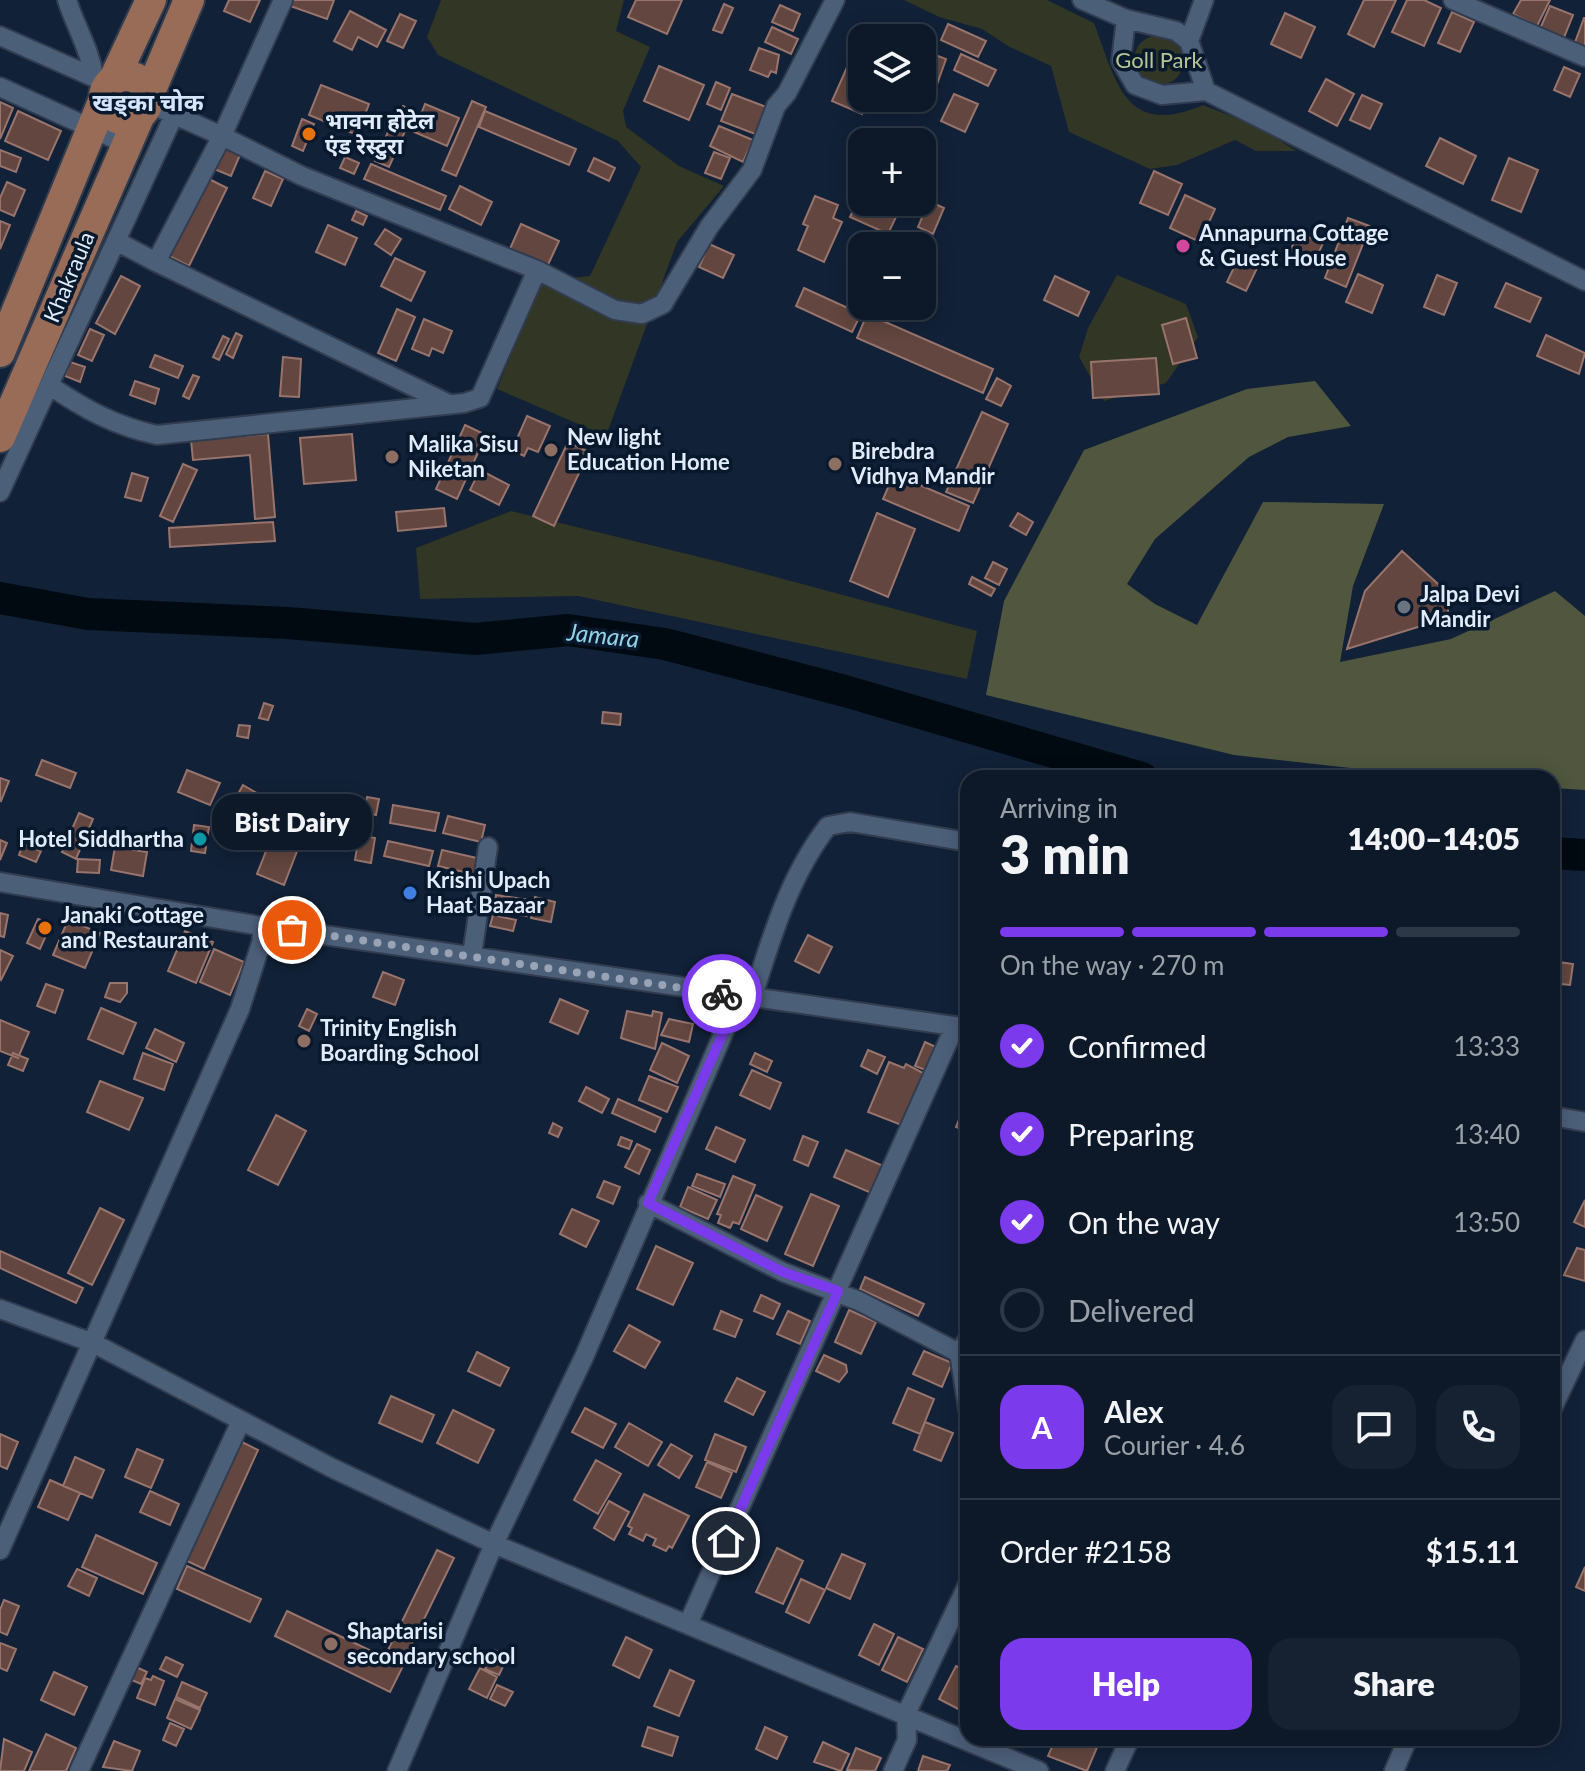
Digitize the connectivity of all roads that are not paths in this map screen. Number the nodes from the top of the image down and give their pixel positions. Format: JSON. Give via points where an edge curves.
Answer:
{"nodes":[{"id":1,"x":67,"y":0,"type":"edge"},
{"id":2,"x":151,"y":0,"type":"edge"},
{"id":3,"x":189,"y":0,"type":"edge"},
{"id":4,"x":283,"y":0,"type":"edge"},
{"id":5,"x":835,"y":0,"type":"edge"},
{"id":6,"x":1082,"y":0,"type":"edge"},
{"id":7,"x":1204,"y":0,"type":"edge"},
{"id":8,"x":1453,"y":0,"type":"edge"},
{"id":9,"x":1126,"y":19,"type":"junction"},
{"id":10,"x":0,"y":36,"type":"edge"},
{"id":11,"x":1189,"y":41,"type":"junction"},
{"id":12,"x":1585,"y":57,"type":"edge"},
{"id":13,"x":105,"y":85,"type":"junction"},
{"id":14,"x":0,"y":87,"type":"edge"},
{"id":15,"x":1206,"y":91,"type":"junction"},
{"id":16,"x":147,"y":115,"type":"junction"},
{"id":17,"x":90,"y":127,"type":"junction"},
{"id":18,"x":222,"y":136,"type":"junction"},
{"id":19,"x":116,"y":241,"type":"junction"},
{"id":20,"x":156,"y":262,"type":"junction"},
{"id":21,"x":537,"y":270,"type":"junction"},
{"id":22,"x":1584,"y":278,"type":"edge"},
{"id":23,"x":0,"y":352,"type":"edge"},
{"id":24,"x":49,"y":385,"type":"junction"},
{"id":25,"x":447,"y":403,"type":"junction"},
{"id":26,"x":0,"y":437,"type":"edge"},
{"id":27,"x":0,"y":492,"type":"edge"},
{"id":28,"x":960,"y":841,"type":"edge"},
{"id":29,"x":488,"y":847,"type":"dead end"},
{"id":30,"x":0,"y":882,"type":"edge"},
{"id":31,"x":261,"y":926,"type":"junction"},
{"id":32,"x":472,"y":955,"type":"junction"},
{"id":33,"x":745,"y":998,"type":"junction"},
{"id":34,"x":960,"y":1027,"type":"edge"},
{"id":35,"x":960,"y":1029,"type":"edge"},
{"id":36,"x":1560,"y":1117,"type":"edge"},
{"id":37,"x":1585,"y":1122,"type":"edge"},
{"id":38,"x":648,"y":1203,"type":"junction"},
{"id":39,"x":838,"y":1291,"type":"junction"},
{"id":40,"x":0,"y":1309,"type":"edge"},
{"id":41,"x":1585,"y":1340,"type":"edge"},
{"id":42,"x":93,"y":1343,"type":"junction"},
{"id":43,"x":960,"y":1344,"type":"edge"},
{"id":44,"x":1560,"y":1392,"type":"edge"},
{"id":45,"x":241,"y":1421,"type":"junction"},
{"id":46,"x":494,"y":1544,"type":"junction"},
{"id":47,"x":0,"y":1550,"type":"edge"},
{"id":48,"x":960,"y":1601,"type":"edge"},
{"id":49,"x":688,"y":1624,"type":"junction"},
{"id":50,"x":906,"y":1714,"type":"junction"},
{"id":51,"x":960,"y":1737,"type":"edge"},
{"id":52,"x":981,"y":1746,"type":"edge"},
{"id":53,"x":1126,"y":1746,"type":"edge"},
{"id":54,"x":1405,"y":1746,"type":"edge"},
{"id":55,"x":79,"y":1771,"type":"edge"},
{"id":56,"x":397,"y":1771,"type":"edge"},
{"id":57,"x":893,"y":1771,"type":"edge"},
{"id":58,"x":1039,"y":1771,"type":"edge"},
{"id":59,"x":1115,"y":1771,"type":"edge"},
{"id":60,"x":1394,"y":1771,"type":"edge"}],
"edges":[{"from":1,"to":13,"type":"street"},
{"from":2,"to":13,"type":"main road","name":"Khakraula"},
{"from":3,"to":16,"type":"main road","name":"Khakraula"},
{"from":4,"to":18,"type":"street"},
{"from":5,"to":21,"type":"street","via":[[776,106],[752,170],[709,227],[663,304],[642,314],[615,310]]},
{"from":6,"to":9,"type":"street"},
{"from":7,"to":11,"type":"street"},
{"from":8,"to":12,"type":"street"},
{"from":9,"to":11,"type":"street","via":[[1176,31]]},
{"from":9,"to":15,"type":"street","via":[[1121,61],[1135,85],[1162,95]]},
{"from":10,"to":13,"type":"street"},
{"from":11,"to":15,"type":"street"},
{"from":13,"to":16,"type":"main road","via":[[125,76],[136,78],[145,85]]},
{"from":13,"to":17,"type":"main road","name":"Khakraula"},
{"from":14,"to":17,"type":"street"},
{"from":15,"to":22,"type":"street"},
{"from":16,"to":17,"type":"street"},
{"from":16,"to":18,"type":"street"},
{"from":16,"to":19,"type":"street"},
{"from":16,"to":26,"type":"main road","name":"Khakraula"},
{"from":17,"to":23,"type":"main road","name":"Khakraula"},
{"from":18,"to":20,"type":"street"},
{"from":18,"to":21,"type":"street","via":[[302,176]]},
{"from":19,"to":20,"type":"street"},
{"from":19,"to":24,"type":"street"},
{"from":20,"to":25,"type":"street"},
{"from":21,"to":25,"type":"street","via":[[480,398]]},
{"from":24,"to":25,"type":"street","via":[[91,413],[157,435]]},
{"from":24,"to":27,"type":"street"},
{"from":28,"to":33,"type":"street","via":[[850,822],[828,826],[813,845],[775,923]]},
{"from":29,"to":32,"type":"street"},
{"from":30,"to":31,"type":"street"},
{"from":31,"to":32,"type":"street"},
{"from":31,"to":42,"type":"street","via":[[262,940],[240,1009]]},
{"from":32,"to":33,"type":"street"},
{"from":33,"to":34,"type":"street"},
{"from":33,"to":38,"type":"street"},
{"from":35,"to":39,"type":"street"},
{"from":36,"to":37,"type":"street"},
{"from":38,"to":39,"type":"street","via":[[783,1272]]},
{"from":38,"to":46,"type":"street","via":[[584,1357]]},
{"from":39,"to":43,"type":"street"},
{"from":39,"to":49,"type":"street"},
{"from":40,"to":42,"type":"street"},
{"from":41,"to":44,"type":"street"},
{"from":42,"to":45,"type":"street"},
{"from":42,"to":47,"type":"street"},
{"from":45,"to":46,"type":"street"},
{"from":45,"to":55,"type":"street"},
{"from":46,"to":49,"type":"street"},
{"from":46,"to":56,"type":"street"},
{"from":48,"to":50,"type":"street"},
{"from":49,"to":50,"type":"street"},
{"from":50,"to":51,"type":"street"},
{"from":50,"to":57,"type":"street","via":[[907,1740]]},
{"from":52,"to":58,"type":"street"},
{"from":53,"to":59,"type":"street"},
{"from":54,"to":60,"type":"street"}]}
